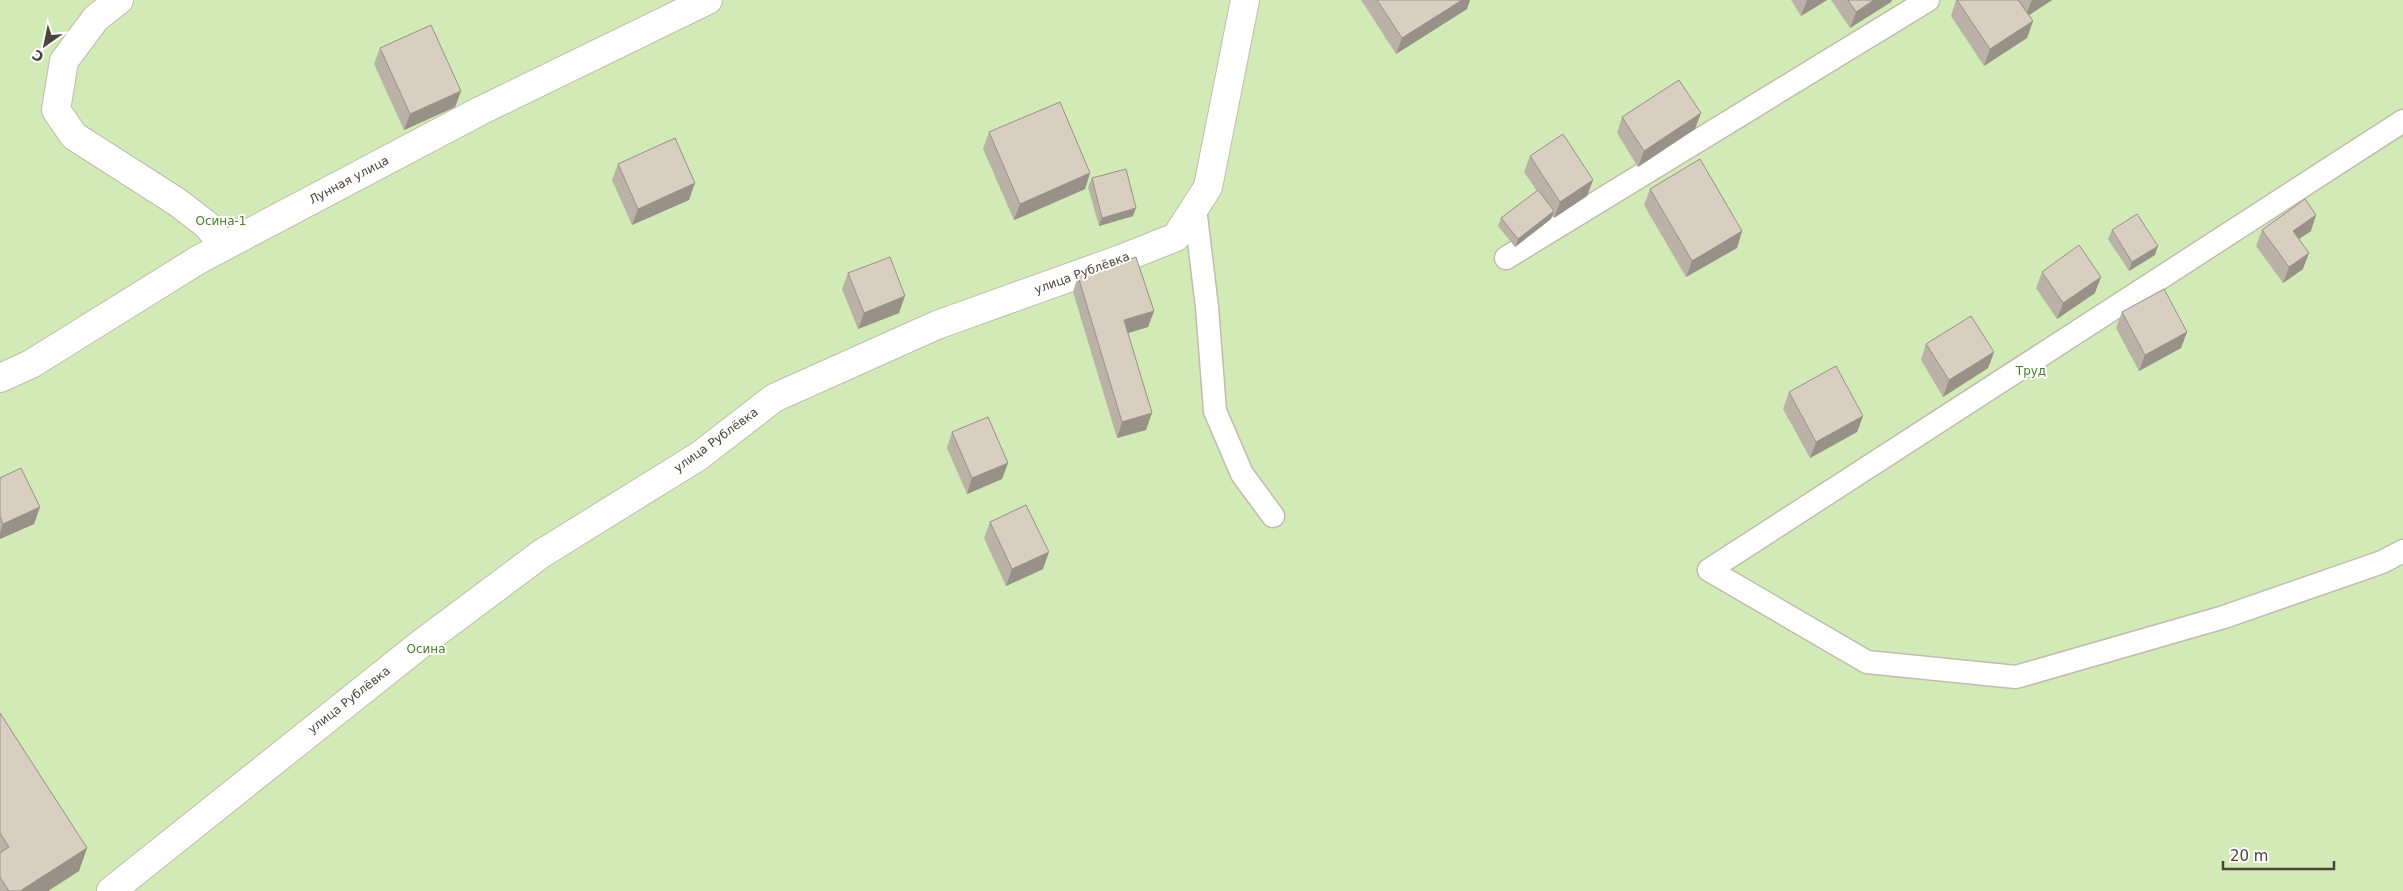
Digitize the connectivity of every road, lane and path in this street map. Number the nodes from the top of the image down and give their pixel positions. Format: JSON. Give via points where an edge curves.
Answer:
{"nodes":[{"id":1,"x":119,"y":0,"type":"edge"},
{"id":2,"x":708,"y":0,"type":"edge"},
{"id":3,"x":1245,"y":0,"type":"edge"},
{"id":4,"x":1928,"y":0,"type":"edge"},
{"id":5,"x":1902,"y":7,"type":"edge"},
{"id":6,"x":2403,"y":121,"type":"edge"},
{"id":7,"x":1195,"y":208,"type":"junction"},
{"id":8,"x":224,"y":246,"type":"junction"},
{"id":9,"x":1506,"y":258,"type":"dead end"},
{"id":10,"x":0,"y":378,"type":"edge"},
{"id":11,"x":1274,"y":516,"type":"dead end"},
{"id":12,"x":2403,"y":551,"type":"edge"},
{"id":13,"x":111,"y":891,"type":"edge"}],
"edges":[{"from":1,"to":8,"type":"street","via":[[96,18],[64,61],[56,110],[74,136],[177,202],[207,225]]},
{"from":2,"to":8,"type":"street","name":"Лунная улица","via":[[480,110]]},
{"from":3,"to":7,"type":"street","name":"улица Рублёвка","via":[[1208,187]]},
{"from":4,"to":5,"type":"lane"},
{"from":5,"to":9,"type":"lane"},
{"from":6,"to":12,"type":"lane","via":[[1709,570],[1867,662],[2016,677],[2224,617],[2382,562]]},
{"from":7,"to":11,"type":"lane","via":[[1215,411],[1242,474]]},
{"from":7,"to":13,"type":"street","name":"улица Рублёвка","via":[[1176,237],[937,325],[774,398],[699,456],[541,554],[415,649]]},
{"from":8,"to":10,"type":"street","name":"Лунная улица","via":[[31,364]]}]}
